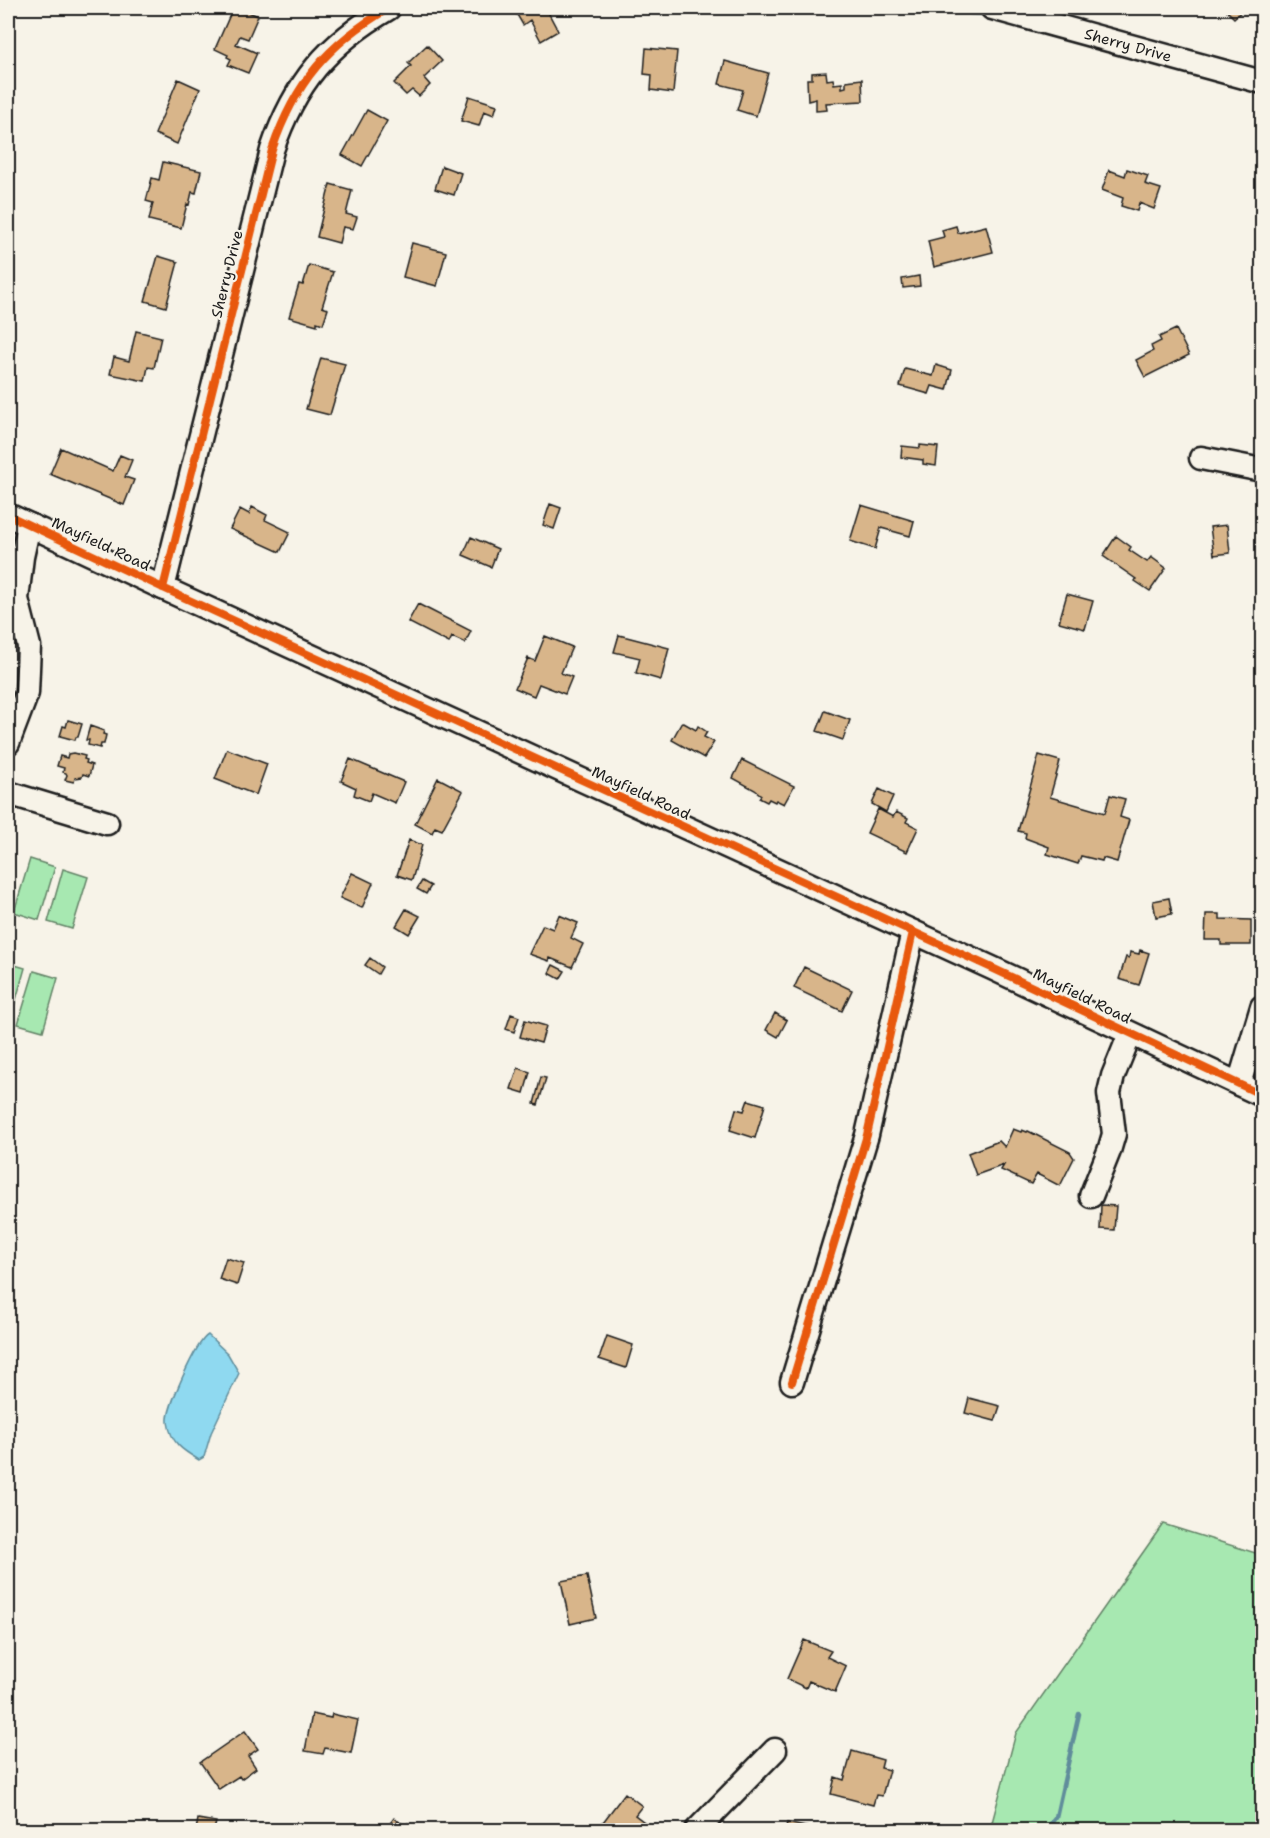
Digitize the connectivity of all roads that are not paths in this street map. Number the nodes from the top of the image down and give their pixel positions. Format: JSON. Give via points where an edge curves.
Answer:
{"nodes":[{"id":1,"x":389,"y":8,"type":"edge"},
{"id":2,"x":992,"y":8,"type":"edge"},
{"id":3,"x":1029,"y":12,"type":"edge"},
{"id":4,"x":1263,"y":82,"type":"edge"},
{"id":5,"x":1201,"y":458,"type":"dead end"},
{"id":6,"x":1263,"y":470,"type":"edge"},
{"id":7,"x":8,"y":515,"type":"edge"},
{"id":8,"x":29,"y":525,"type":"junction"},
{"id":9,"x":163,"y":588,"type":"junction"},
{"id":10,"x":8,"y":743,"type":"edge"},
{"id":11,"x":8,"y":793,"type":"edge"},
{"id":12,"x":107,"y":823,"type":"dead end"},
{"id":13,"x":913,"y":932,"type":"junction"},
{"id":14,"x":1263,"y":1007,"type":"edge"},
{"id":15,"x":1130,"y":1034,"type":"junction"},
{"id":16,"x":1239,"y":1084,"type":"junction"},
{"id":17,"x":1263,"y":1095,"type":"edge"},
{"id":18,"x":1091,"y":1196,"type":"dead end"},
{"id":19,"x":792,"y":1382,"type":"dead end"},
{"id":20,"x":775,"y":1750,"type":"dead end"},
{"id":21,"x":697,"y":1830,"type":"edge"}],
"edges":[{"from":1,"to":9,"type":"street","name":"Sherry Drive","via":[[326,54],[298,91],[282,122]]},
{"from":2,"to":3,"type":"street","name":"Sherry Drive"},
{"from":3,"to":4,"type":"street","name":"Sherry Drive"},
{"from":5,"to":6,"type":"street"},
{"from":7,"to":8,"type":"street","name":"Mayfield Road"},
{"from":8,"to":9,"type":"street","name":"Mayfield Road"},
{"from":8,"to":10,"type":"street","via":[[17,599],[29,646],[27,693]]},
{"from":9,"to":13,"type":"street","name":"Mayfield Road"},
{"from":11,"to":12,"type":"street"},
{"from":13,"to":15,"type":"street","name":"Mayfield Road"},
{"from":13,"to":19,"type":"street","via":[[867,1136]]},
{"from":14,"to":16,"type":"street"},
{"from":15,"to":16,"type":"street","name":"Mayfield Road"},
{"from":15,"to":18,"type":"street","via":[[1109,1093],[1114,1122],[1110,1151]]},
{"from":16,"to":17,"type":"street","name":"Mayfield Road"},
{"from":20,"to":21,"type":"street"}]}
